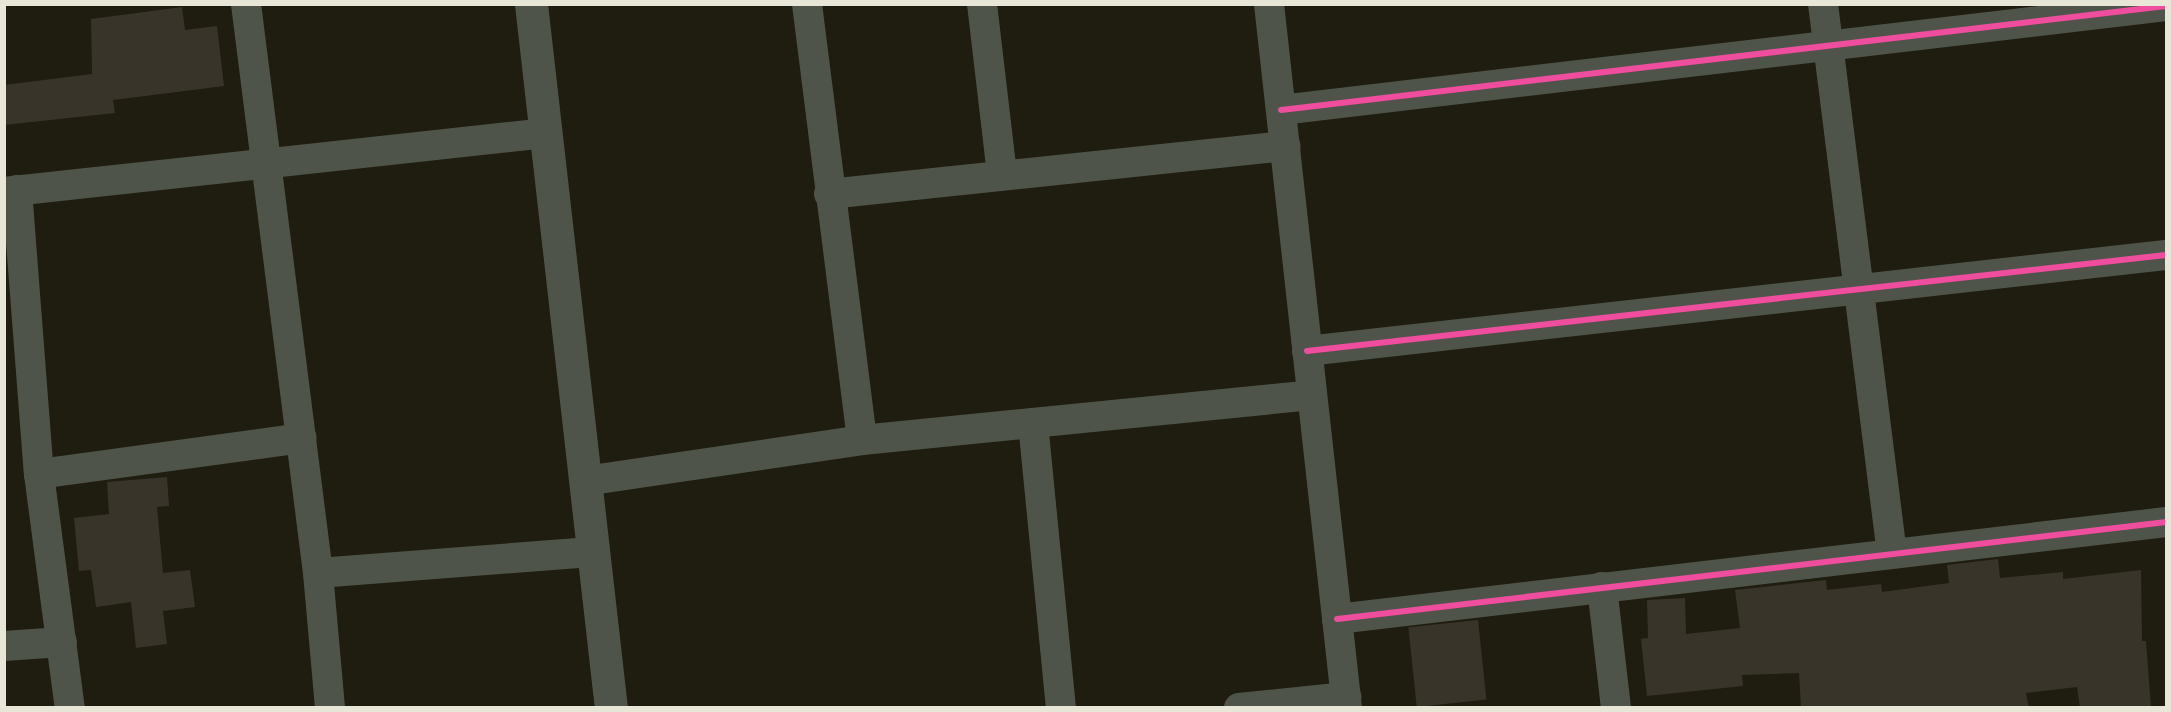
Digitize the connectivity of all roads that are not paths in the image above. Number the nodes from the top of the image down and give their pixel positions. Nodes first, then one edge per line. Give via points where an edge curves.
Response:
1 (246, 4) edge
2 (531, 4) edge
3 (807, 4) edge
4 (982, 4) edge
5 (1269, 4) edge
6 (1823, 4) edge
7 (2166, 6) edge
8 (1827, 49) junction
9 (1281, 110) junction
10 (546, 133) junction
11 (1285, 146) junction
12 (266, 165) junction
13 (1002, 173) junction
14 (11, 191) edge
15 (829, 194) junction
16 (2166, 255) edge
17 (1858, 290) junction
18 (1308, 351) junction
19 (1312, 395) junction
20 (1033, 423) junction
21 (302, 438) junction
22 (862, 440) junction
23 (39, 474) junction
24 (585, 481) junction
25 (2166, 522) edge
26 (594, 552) junction
27 (1892, 554) junction
28 (318, 573) junction
29 (1602, 587) junction
30 (1337, 619) junction
31 (62, 642) junction
32 (4, 646) edge
33 (1346, 702) edge
34 (70, 708) edge
35 (330, 708) edge
36 (611, 708) edge
37 (1061, 708) edge
38 (1239, 708) edge
39 (1616, 708) edge

1 - 12 street
2 - 10 street
3 - 15 street
4 - 13 street
5 - 9 street
6 - 8 street
7 - 8 street
8 - 9 street
8 - 17 street
9 - 11 street
10 - 12 street
10 - 24 street
11 - 13 street
11 - 18 street
12 - 14 street
12 - 21 street
13 - 15 street
14 - 23 street
15 - 22 street
16 - 17 street
17 - 18 street
17 - 27 street
18 - 19 street
19 - 20 street
19 - 30 street
20 - 22 street
20 - 37 street
21 - 23 street
21 - 28 street
22 - 24 street
23 - 31 street
24 - 26 street
25 - 27 street
26 - 28 street
26 - 36 street
27 - 29 street
28 - 35 street
29 - 30 street
29 - 39 street
30 - 33 street
31 - 32 street
31 - 34 street
33 - 38 street

